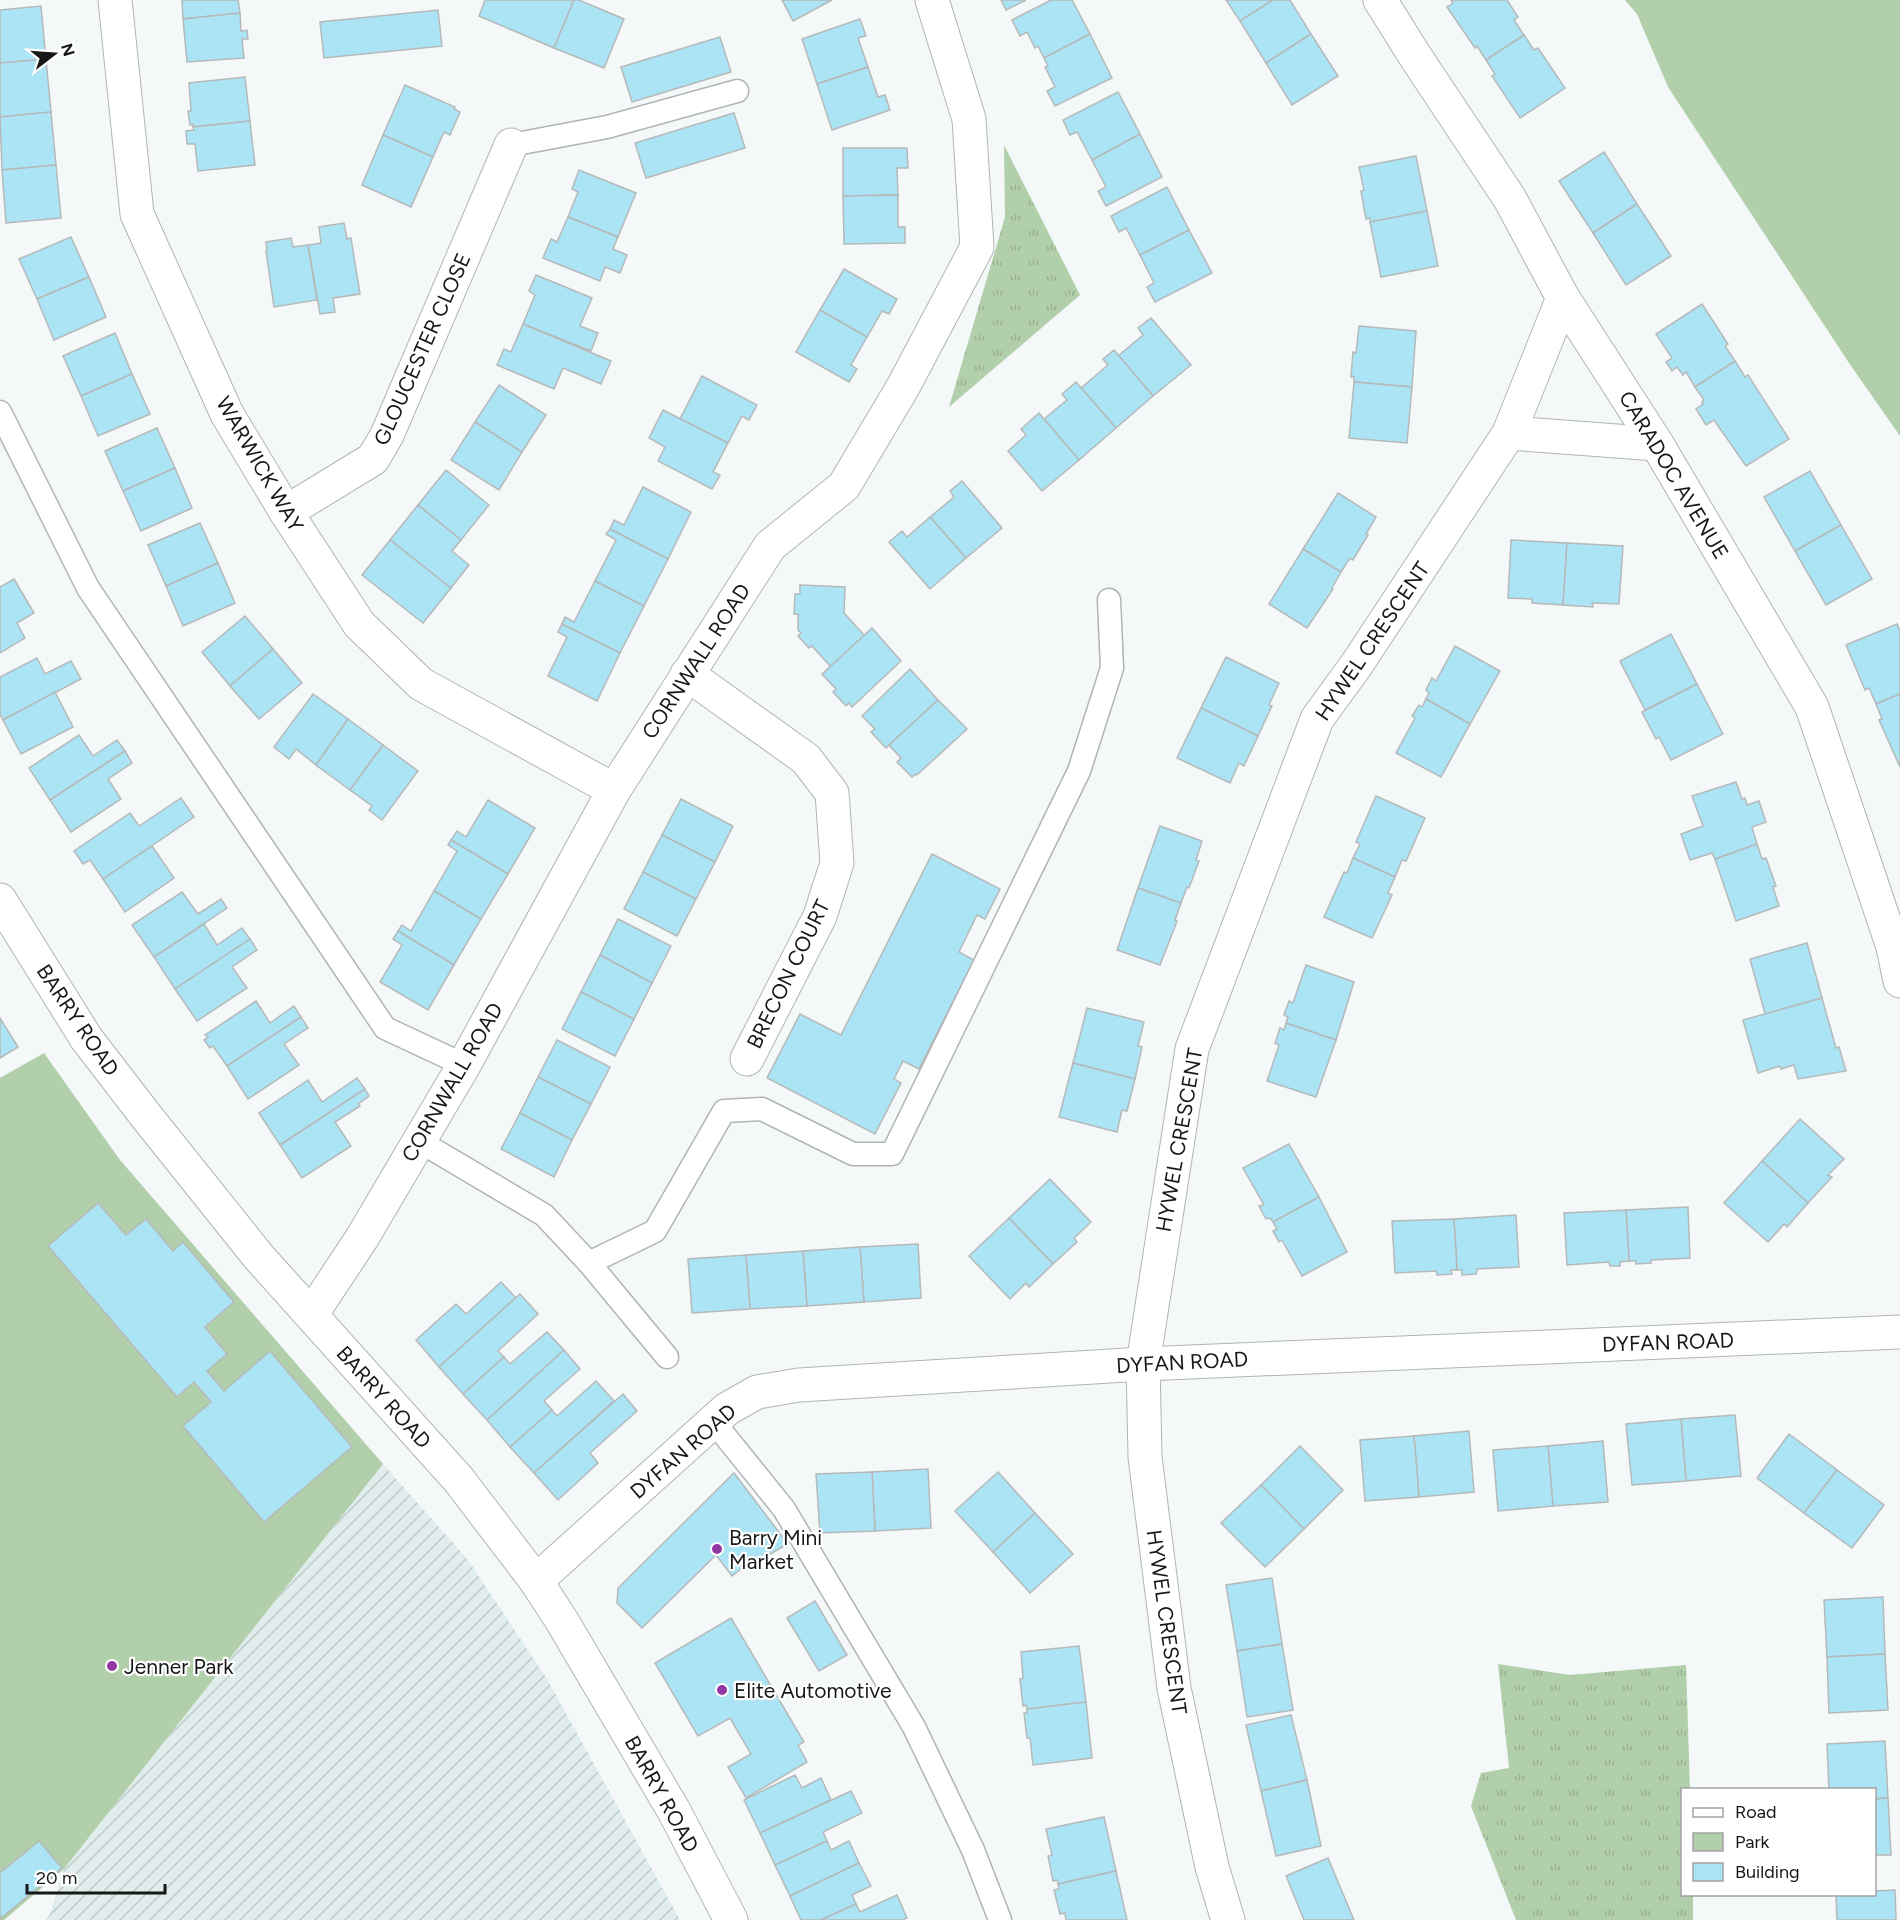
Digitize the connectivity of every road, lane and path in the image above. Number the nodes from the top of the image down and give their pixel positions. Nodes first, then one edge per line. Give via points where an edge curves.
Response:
1 (115, 0) edge
2 (932, 0) edge
3 (1380, 0) edge
4 (737, 91) dead end
5 (511, 145) joint
6 (1563, 298) junction
7 (0, 412) edge
8 (1509, 434) junction
9 (1657, 444) junction
10 (286, 512) junction
11 (1109, 600) dead end
12 (687, 674) junction
13 (614, 790) junction
14 (0, 900) edge
15 (1900, 981) edge
16 (747, 1059) dead end
17 (464, 1065) junction
18 (419, 1141) junction
19 (589, 1263) junction
20 (311, 1315) junction
21 (1900, 1332) edge
22 (668, 1357) dead end
23 (1143, 1364) junction
24 (713, 1421) junction
25 (536, 1581) junction
26 (731, 1920) edge
27 (1000, 1920) edge
28 (1228, 1920) edge

1 - 10 street, WARWICK WAY via 137,214 227,414
2 - 12 street, CORNWALL ROAD via 969,118 977,247 903,387 844,486 770,546
3 - 6 street, CARADOC AVENUE via 1510,199
4 - 5 lane via 608,127
5 - 10 street, GLOUCESTER CLOSE via 387,435 373,459
6 - 8 street, HYWEL CRESCENT
6 - 9 street, CARADOC AVENUE
7 - 17 lane via 88,588 385,1028
8 - 9 street
8 - 23 street, HYWEL CRESCENT via 1317,719 1192,1049
9 - 15 street, CARADOC AVENUE via 1812,707 1893,947
10 - 13 street, WARWICK WAY via 359,624 421,684
11 - 19 lane via 1112,668 1079,771 892,1154 853,1154 762,1109 724,1111 655,1230
12 - 13 street, CORNWALL ROAD
12 - 16 street, BRECON COURT via 806,759 832,793 837,863 820,916
13 - 17 street, CORNWALL ROAD
14 - 20 street, BARRY ROAD via 86,1038 258,1256
17 - 18 street, CORNWALL ROAD
18 - 19 lane via 544,1215
18 - 20 street, CORNWALL ROAD
19 - 22 lane
20 - 25 street, BARRY ROAD via 459,1480
21 - 23 street, DYFAN ROAD
23 - 24 street, DYFAN ROAD via 799,1385 757,1392
23 - 28 street, HYWEL CRESCENT via 1145,1457 1174,1688 1212,1867
24 - 25 street, DYFAN ROAD
24 - 27 lane via 784,1509 914,1727 973,1851
25 - 26 street, BARRY ROAD via 674,1811

